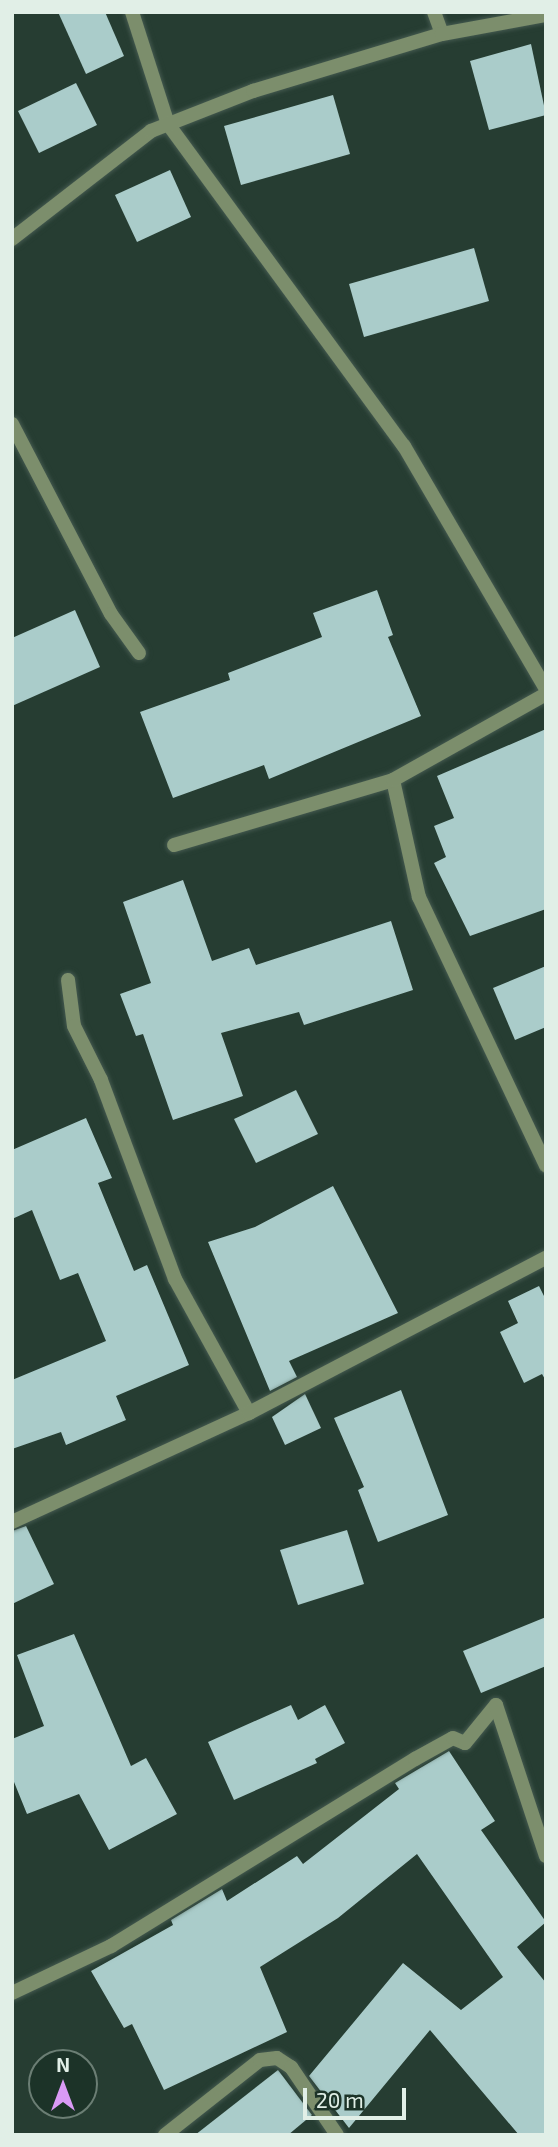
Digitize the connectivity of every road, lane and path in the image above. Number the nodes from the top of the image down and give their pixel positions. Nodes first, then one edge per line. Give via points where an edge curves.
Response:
1 (132, 12) edge
2 (434, 12) edge
3 (546, 15) edge
4 (442, 34) junction
5 (168, 124) junction
6 (12, 239) edge
7 (12, 424) edge
8 (139, 653) dead end
9 (546, 689) edge
10 (546, 694) edge
11 (393, 780) junction
12 (174, 845) dead end
13 (68, 980) dead end
14 (546, 1166) edge
15 (546, 1258) edge
16 (249, 1413) junction
17 (12, 1522) edge
18 (546, 1856) edge
19 (12, 1993) edge
20 (165, 2135) edge
21 (337, 2135) edge

1 - 5 street
2 - 4 street
3 - 4 street
4 - 5 street via 253,91
5 - 6 street via 151,131
5 - 9 street via 404,446
7 - 8 street via 77,553
10 - 11 street
11 - 12 street
11 - 14 street via 419,897
13 - 16 street via 74,1026 101,1080 175,1279
15 - 16 street
16 - 17 street
18 - 19 street via 496,1705 464,1742 453,1738 415,1759 111,1946
20 - 21 street via 260,2060 277,2058 291,2067

